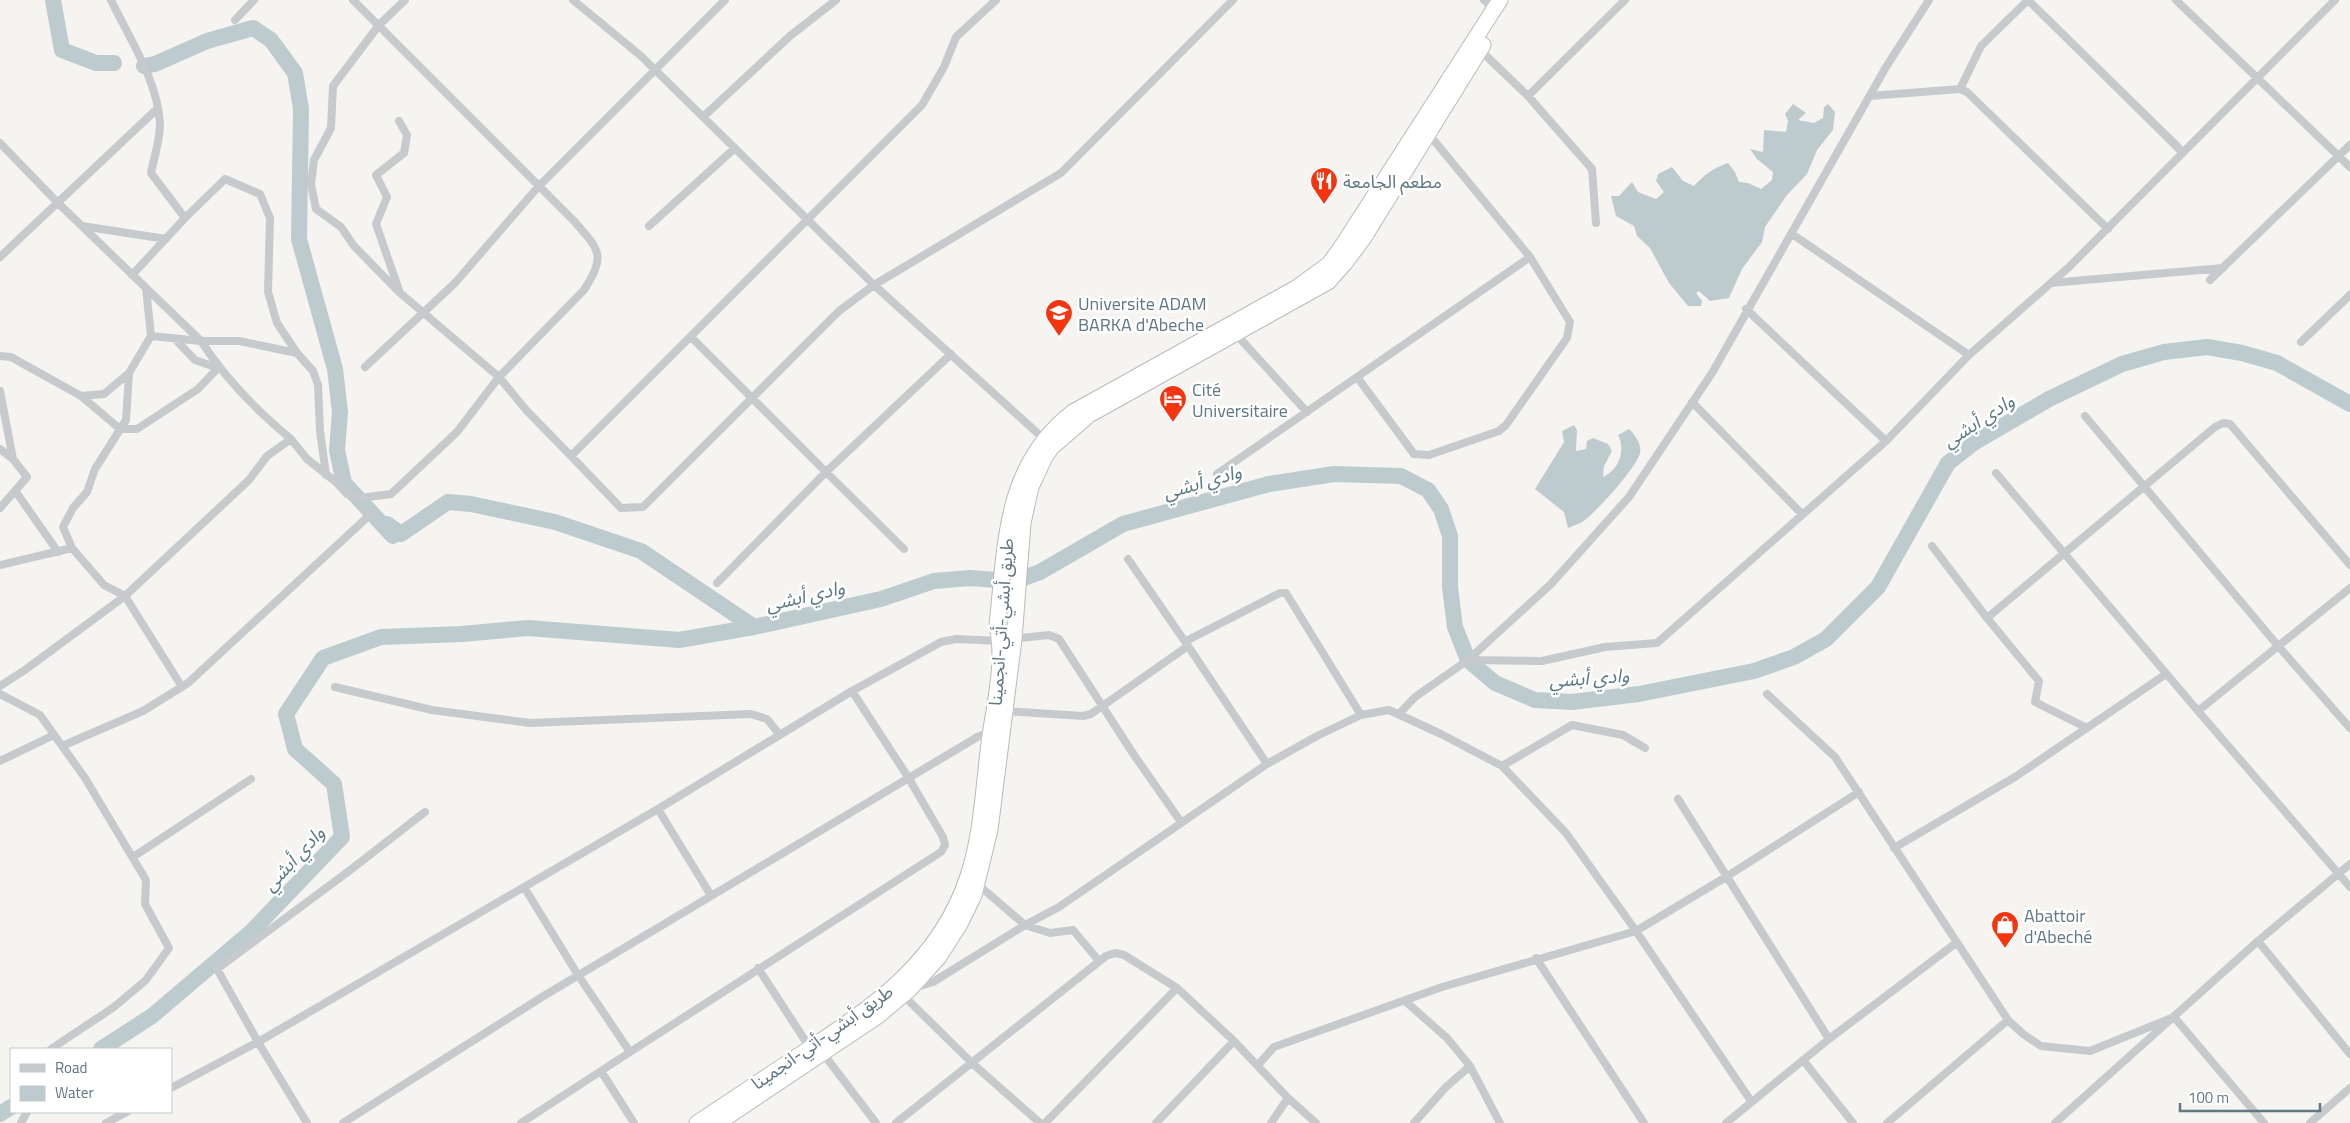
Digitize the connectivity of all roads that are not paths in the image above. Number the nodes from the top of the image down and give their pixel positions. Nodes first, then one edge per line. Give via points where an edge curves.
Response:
1 (111, 0) edge
2 (254, 0) edge
3 (353, 0) edge
4 (405, 0) edge
5 (573, 0) edge
6 (725, 0) edge
7 (836, 0) edge
8 (996, 0) edge
9 (1233, 0) edge
10 (1511, 0) edge
11 (1625, 0) edge
12 (1929, 0) edge
13 (2028, 0) edge
14 (2176, 0) edge
15 (2335, 0) edge
16 (1493, 3) edge
17 (235, 20) dead end
18 (379, 25) junction
19 (1480, 50) junction
20 (655, 70) junction
21 (2256, 79) junction
22 (1960, 89) junction
23 (1528, 96) junction
24 (1870, 96) junction
25 (158, 108) junction
26 (703, 117) junction
27 (399, 121) dead end
28 (1424, 130) junction
29 (0, 143) edge
30 (2350, 145) edge
31 (736, 148) junction
32 (2183, 153) junction
33 (2338, 157) junction
34 (2350, 167) edge
35 (538, 187) junction
36 (57, 202) junction
37 (186, 218) junction
38 (807, 220) junction
39 (1596, 223) dead end
40 (82, 226) junction
41 (649, 226) dead end
42 (2108, 229) junction
43 (1792, 234) junction
44 (166, 239) junction
45 (0, 257) edge
46 (1530, 257) junction
47 (2223, 268) junction
48 (132, 274) junction
49 (2210, 280) dead end
50 (2050, 283) junction
51 (874, 285) junction
52 (146, 288) junction
53 (399, 292) junction
54 (2350, 295) edge
55 (1746, 309) junction
56 (424, 312) junction
57 (1233, 330) junction
58 (151, 336) junction
59 (691, 337) junction
60 (175, 339) junction
61 (201, 342) junction
62 (2301, 342) dead end
63 (297, 353) junction
64 (950, 354) junction
65 (1969, 355) junction
66 (0, 356) edge
67 (365, 367) dead end
68 (218, 368) junction
69 (128, 372) junction
70 (498, 377) junction
71 (1357, 377) junction
72 (0, 391) edge
73 (81, 396) junction
74 (753, 398) junction
75 (1692, 402) junction
76 (1307, 412) junction
77 (2085, 416) dead end
78 (120, 429) junction
79 (292, 439) junction
80 (1044, 439) junction
81 (1886, 441) junction
82 (0, 449) edge
83 (571, 456) junction
84 (13, 459) junction
85 (826, 472) junction
86 (1996, 472) dead end
87 (1217, 474) dead end
88 (326, 475) junction
89 (2143, 486) junction
90 (16, 492) junction
91 (0, 508) edge
92 (374, 512) dead end
93 (1802, 514) junction
94 (1016, 522) junction
95 (1013, 541) junction
96 (1932, 546) dead end
97 (72, 548) junction
98 (904, 549) dead end
99 (58, 552) junction
100 (2064, 555) junction
101 (1128, 559) dead end
102 (0, 565) edge
103 (2350, 565) edge
104 (717, 583) dead end
105 (2350, 588) edge
106 (125, 596) junction
107 (1987, 618) junction
108 (1009, 636) junction
109 (1187, 644) junction
110 (2279, 647) junction
111 (1468, 660) junction
112 (2166, 674) junction
113 (0, 686) edge
114 (182, 687) junction
115 (335, 687) dead end
116 (852, 691) junction
117 (0, 694) edge
118 (1767, 694) dead end
119 (1102, 705) junction
120 (1000, 710) junction
121 (2198, 712) junction
122 (1399, 714) junction
123 (1362, 715) junction
124 (2087, 728) junction
125 (2350, 728) edge
126 (996, 732) junction
127 (779, 734) junction
128 (54, 735) junction
129 (62, 746) junction
130 (1645, 748) dead end
131 (0, 761) edge
132 (1268, 764) junction
133 (1502, 766) junction
134 (908, 777) junction
135 (251, 779) dead end
136 (1859, 792) junction
137 (1678, 799) dead end
138 (658, 809) junction
139 (425, 812) dead end
140 (1181, 822) junction
141 (1894, 848) junction
142 (133, 856) junction
143 (2350, 864) edge
144 (2338, 873) junction
145 (1726, 877) junction
146 (973, 881) junction
147 (524, 887) junction
148 (2350, 888) edge
149 (710, 894) junction
150 (1025, 925) junction
151 (1636, 931) junction
152 (2258, 941) junction
153 (1956, 943) junction
154 (1536, 958) junction
155 (1099, 961) junction
156 (758, 968) junction
157 (578, 975) junction
158 (1177, 988) junction
159 (906, 992) junction
160 (1405, 1001) junction
161 (2174, 1018) junction
162 (2008, 1020) junction
163 (1829, 1039) junction
164 (1234, 1041) junction
165 (258, 1042) junction
166 (52, 1048) edge
167 (816, 1050) junction
168 (630, 1052) junction
169 (2350, 1054) edge
170 (1803, 1060) junction
171 (974, 1064) junction
172 (1258, 1065) junction
173 (1470, 1066) junction
174 (601, 1071) junction
175 (172, 1087) edge
176 (2350, 1088) edge
177 (1288, 1098) junction
178 (1751, 1101) junction
179 (125, 1113) edge
180 (106, 1123) edge
181 (307, 1123) edge
182 (343, 1123) edge
183 (521, 1123) edge
184 (634, 1123) edge
185 (697, 1123) edge
186 (718, 1123) edge
187 (876, 1123) edge
188 (896, 1123) edge
189 (1040, 1123) edge
190 (1045, 1123) edge
191 (1156, 1123) edge
192 (1271, 1123) edge
193 (1316, 1123) edge
194 (1414, 1123) edge
195 (1500, 1123) edge
196 (1644, 1123) edge
197 (1726, 1123) edge
198 (1853, 1123) edge
199 (1887, 1123) edge
200 (2055, 1123) edge
201 (2264, 1123) edge
202 (2310, 1123) edge

1 - 25 street via 152,87
2 - 17 street
3 - 18 street
4 - 18 street
5 - 20 street
6 - 20 street
7 - 26 street via 790,36
8 - 38 street via 956,37 944,68 922,106
9 - 51 street via 1061,173
10 - 19 highway
11 - 23 street
12 - 24 street
13 - 22 street via 1981,46
13 - 32 street
14 - 21 street
15 - 21 street
16 - 28 highway
18 - 35 street
18 - 53 street via 333,86 330,128 314,160 311,184 316,209 340,226 354,246
19 - 23 street
19 - 28 highway
20 - 26 street
20 - 35 street
21 - 32 street
21 - 33 street
22 - 24 street
22 - 42 street via 1967,92
23 - 39 street via 1592,169
24 - 43 street
25 - 36 street
25 - 37 street via 160,126 151,173
26 - 31 street
27 - 53 street via 407,135 404,153 376,175 387,197 376,224
28 - 46 street
28 - 57 highway via 1363,238 1338,272 1311,293
29 - 36 street
30 - 33 street
31 - 38 street
31 - 41 street
32 - 42 street
33 - 34 street
33 - 47 street
35 - 56 street via 454,283
35 - 70 street via 586,235 597,249 598,260 584,290
36 - 40 street
36 - 45 street
37 - 44 street
37 - 63 street via 224,179 260,194 270,218 268,292 277,323
38 - 51 street
38 - 59 street
40 - 44 street
40 - 48 street
42 - 50 street
43 - 55 street
43 - 65 street
44 - 48 street
46 - 71 street
46 - 71 street via 1570,322 1570,330 1500,431 1430,455 1414,454
47 - 49 street
47 - 50 street
48 - 52 street
50 - 65 street
51 - 64 street
51 - 74 street via 838,311
52 - 58 street
52 - 61 street
53 - 56 street
54 - 62 street
55 - 75 street via 1712,373
55 - 81 street
56 - 67 street
56 - 70 street
57 - 76 street
57 - 80 highway, طريق أبشي-أتي-انجمينا via 1073,412
57 - 94 highway via 1072,428 1045,458
58 - 60 street
58 - 69 street
59 - 74 street
59 - 83 street
60 - 61 street
60 - 68 street via 195,360
61 - 63 street via 239,342
61 - 68 street
63 - 88 street via 313,371 318,385
64 - 80 street
64 - 85 street
65 - 81 street
66 - 73 street via 11,357
68 - 78 street via 198,389 137,429
68 - 79 street via 254,408
69 - 73 street via 104,394
69 - 78 street via 126,420
70 - 83 street
70 - 88 street via 457,432 391,494 360,498 347,494
71 - 76 street
72 - 84 street
73 - 78 street
74 - 83 street via 644,507 621,508
74 - 85 street
75 - 93 street
75 - 111 street via 1629,497 1551,584
76 - 87 street
77 - 89 street
78 - 97 street via 95,469 87,492 63,527
79 - 88 street via 307,459
79 - 106 street via 267,456 249,480
80 - 94 highway, طريق أبشي-أتي-انجمينا via 1020,479
81 - 93 street
82 - 84 street
84 - 90 street via 28,477
85 - 98 street
85 - 104 street
86 - 100 street
89 - 100 street
89 - 103 street via 2215,427 2230,424
89 - 110 street
90 - 91 street
90 - 99 street
92 - 114 street
93 - 111 street via 1658,642 1605,647 1542,661
94 - 95 highway
95 - 108 highway
95 - 108 highway, طريق أبشي-أتي-انجمينا via 998,625
96 - 107 street
97 - 99 street
97 - 106 street via 104,585
99 - 102 street
100 - 107 street
100 - 112 street
101 - 109 street
105 - 110 street
106 - 113 street
106 - 114 street
107 - 124 street via 2039,681 2035,702
108 - 116 street via 941,642
108 - 119 street via 1050,635 1059,639
108 - 120 highway
109 - 119 street
109 - 123 street via 1280,593 1286,593
109 - 132 street
110 - 121 street
110 - 125 street
111 - 122 street via 1415,697
112 - 121 street
112 - 124 street
114 - 129 street via 143,711
115 - 127 street via 432,710 530,723 751,714 767,719
116 - 127 street
116 - 134 street
117 - 128 street via 40,715
118 - 136 street via 1835,757
119 - 120 street via 1083,716
119 - 140 street
120 - 126 highway
121 - 144 street
122 - 123 street via 1388,710
122 - 133 street
123 - 132 street
124 - 141 street via 2015,776
126 - 134 street via 979,736
126 - 146 highway via 990,830
127 - 138 street
128 - 129 street
128 - 131 street
129 - 142 street via 86,778
130 - 133 street via 1623,735 1572,725
132 - 140 street
133 - 151 street via 1566,833
134 - 149 street via 880,797
134 - 156 street via 943,837 946,845 942,852
135 - 142 street
136 - 141 street
136 - 145 street
137 - 145 street
138 - 147 street
138 - 149 street
139 - 165 street via 217,969
140 - 150 street via 1059,907
141 - 153 street
142 - 166 street via 146,880 145,904 169,948 139,986 114,1007
143 - 144 street
144 - 148 street
144 - 152 street
145 - 151 street
145 - 163 street
146 - 150 street
146 - 159 highway via 960,924
146 - 167 highway, طريق أبشي-أتي-انجمينا via 930,948 906,977
147 - 157 street
147 - 165 street
149 - 157 street
150 - 155 street via 1050,933 1073,930
150 - 159 street via 933,982
151 - 154 street
151 - 178 street
152 - 161 street
152 - 169 street
153 - 162 street
153 - 163 street
154 - 160 street
154 - 196 street
155 - 158 street via 1115,953 1124,955
155 - 171 street
156 - 167 street
156 - 168 street
157 - 168 street
157 - 182 street
158 - 164 street
158 - 190 street
159 - 167 highway via 878,1016
159 - 171 street
160 - 172 street via 1274,1047
160 - 173 street via 1447,1038
161 - 162 street via 2090,1051 2041,1046
161 - 200 street
161 - 201 street
162 - 199 street
163 - 170 street
164 - 172 street
164 - 191 street
165 - 175 street
165 - 181 street
167 - 185 highway, طريق أبشي-أتي-انجمينا
167 - 186 highway
167 - 187 street
168 - 174 street
170 - 178 street
170 - 198 street
171 - 188 street
171 - 189 street
172 - 177 street
173 - 194 street
173 - 195 street
174 - 183 street
174 - 184 street
176 - 202 street
177 - 192 street
177 - 193 street
178 - 197 street
179 - 180 street

